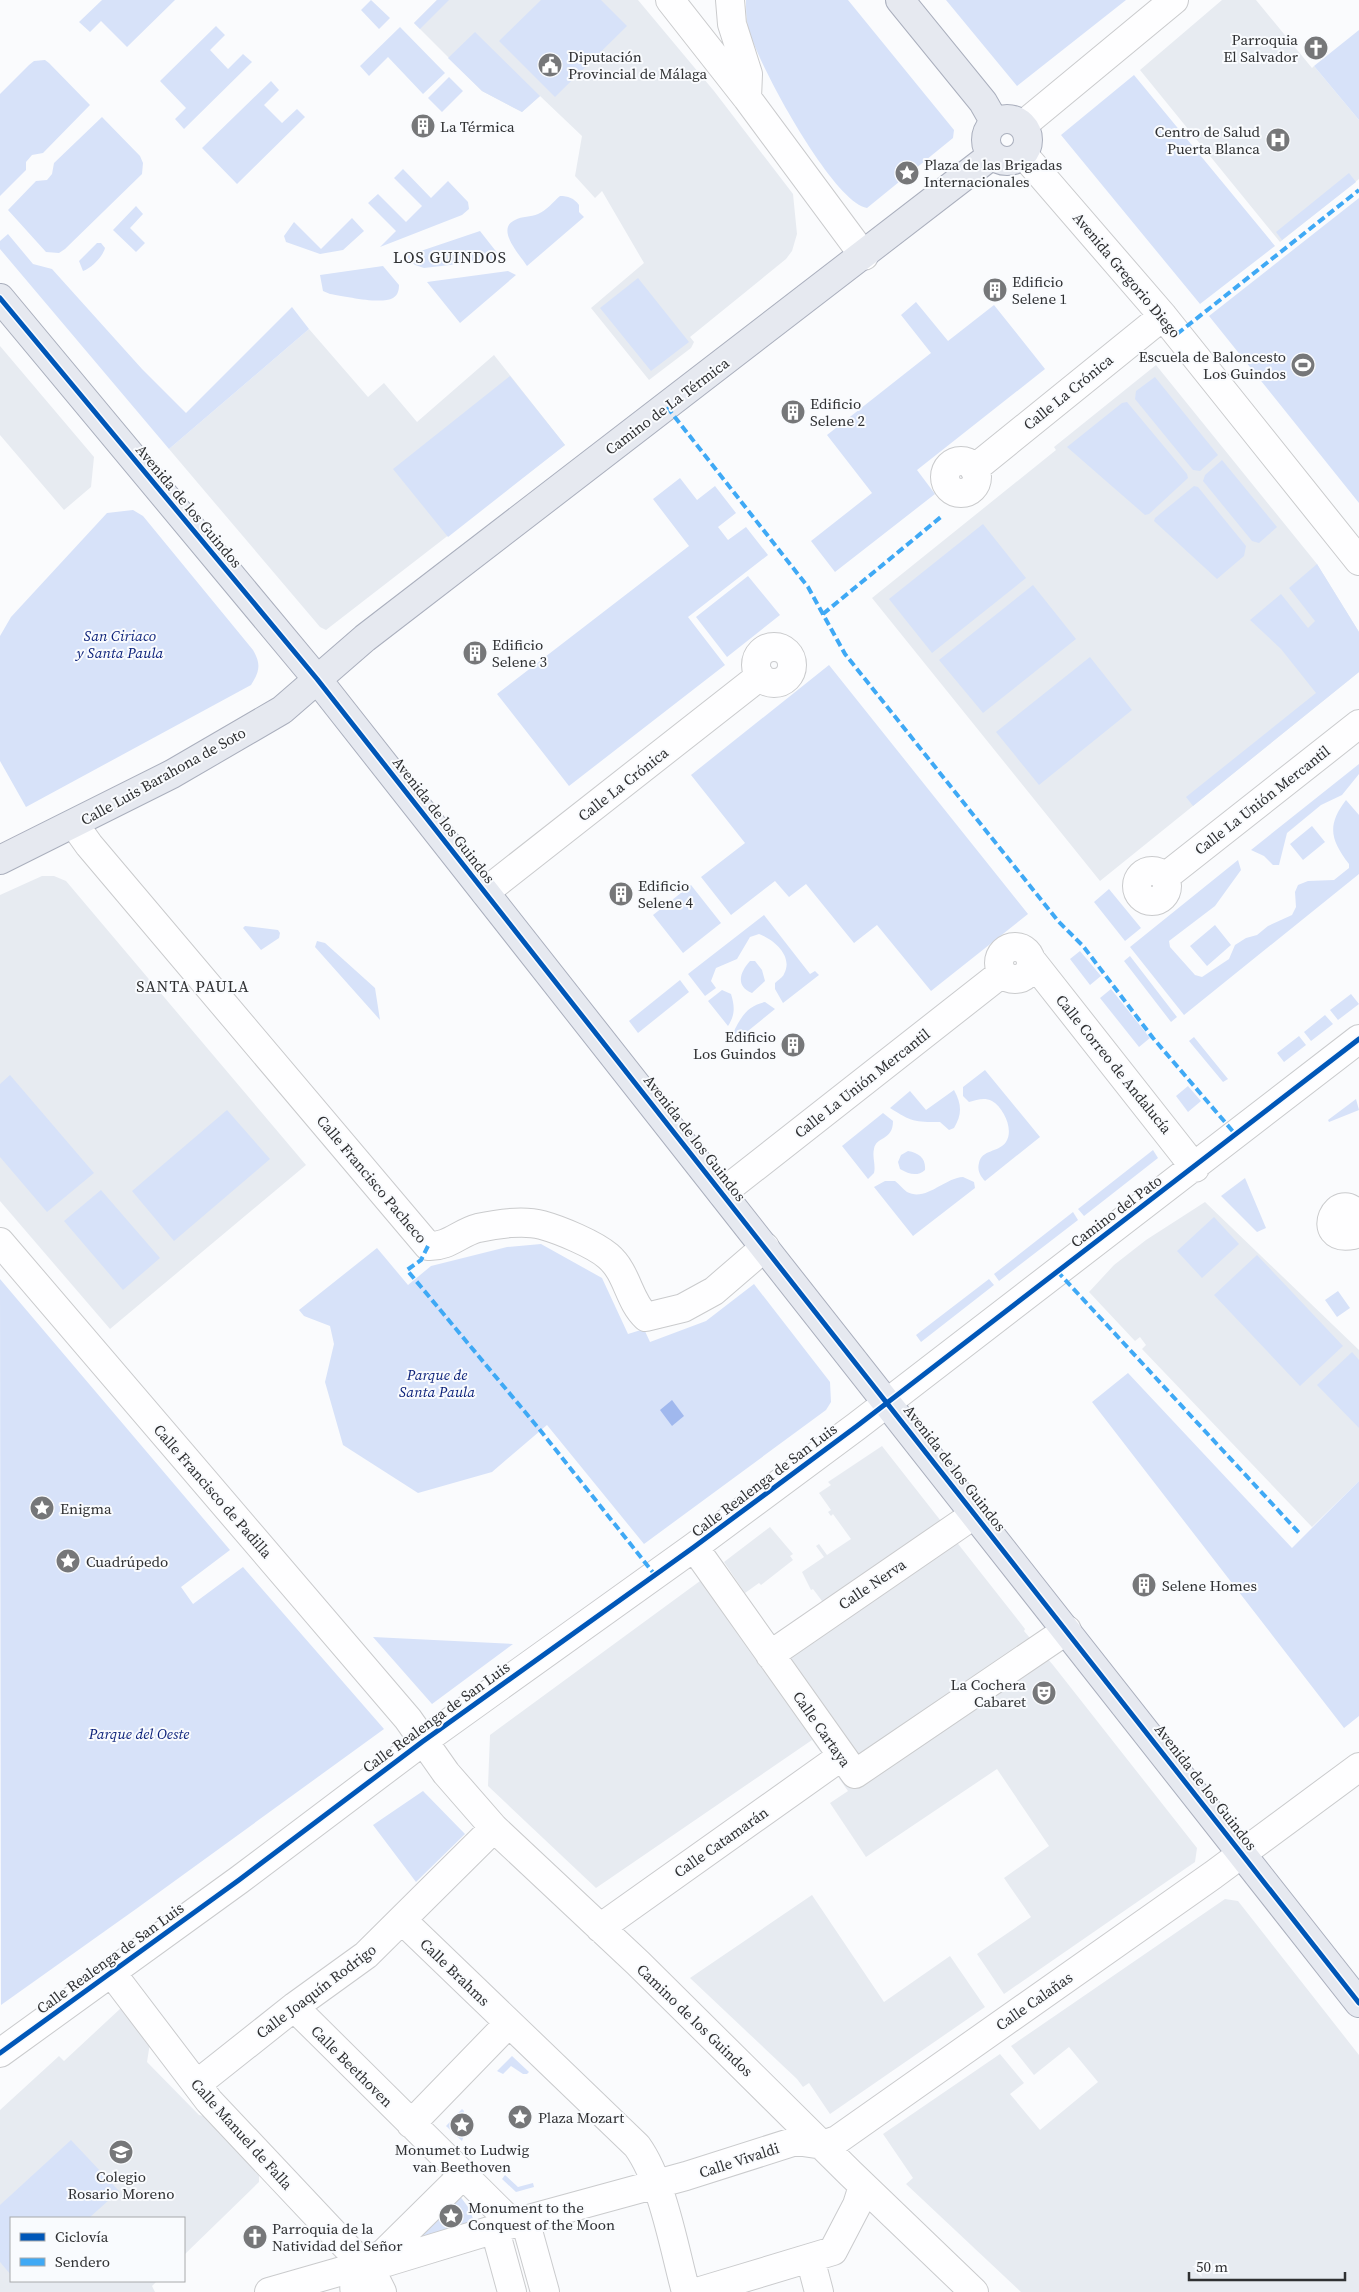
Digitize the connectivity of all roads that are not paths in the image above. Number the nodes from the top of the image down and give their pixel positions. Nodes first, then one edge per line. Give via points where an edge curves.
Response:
1 (670, 0) edge
2 (730, 0) edge
3 (900, 0) edge
4 (1174, 0) edge
5 (747, 98) junction
6 (994, 122) junction
7 (1023, 125) junction
8 (1023, 154) junction
9 (992, 155) junction
10 (864, 256) junction
11 (0, 298) edge
12 (1163, 316) junction
13 (974, 468) dead end
14 (1359, 561) edge
15 (760, 676) dead end
16 (317, 679) junction
17 (1359, 724) edge
18 (74, 824) junction
19 (0, 860) edge
20 (1165, 877) dead end
21 (485, 892) junction
22 (1002, 973) joint
23 (1359, 1039) edge
24 (1195, 1168) junction
25 (722, 1193) junction
26 (0, 1242) edge
27 (765, 1247) junction
28 (888, 1403) junction
29 (975, 1514) junction
30 (694, 1547) junction
31 (1067, 1630) junction
32 (770, 1655) junction
33 (422, 1742) junction
34 (842, 1756) junction
35 (1359, 1767) edge
36 (494, 1828) junction
37 (1242, 1854) junction
38 (402, 1920) junction
39 (600, 1928) junction
40 (111, 1972) junction
41 (1359, 2003) edge
42 (294, 2007) junction
43 (508, 2024) junction
44 (0, 2053) edge
45 (196, 2084) junction
46 (411, 2124) junction
47 (823, 2145) junction
48 (464, 2174) junction
49 (655, 2184) junction
50 (863, 2186) junction
51 (511, 2225) junction
52 (822, 2254) junction
53 (363, 2265) junction
54 (269, 2292) edge
55 (355, 2292) edge
56 (382, 2292) edge
57 (512, 2292) edge
58 (545, 2292) edge
59 (686, 2292) edge
60 (697, 2292) edge
61 (819, 2292) edge
62 (974, 2292) edge

1 - 5 street
2 - 5 street via 732,24 748,74
3 - 6 main road via 983,102
4 - 7 street
5 - 10 street
6 - 7 main road via 1007,118
6 - 9 main road via 986,139
7 - 8 main road via 1028,138
8 - 9 main road via 1011,161
8 - 12 street, Avenida Gregorio Diego
9 - 10 main road
10 - 16 main road, Camino de La Térmica via 365,638
11 - 16 main road, Avenida de los Guindos
12 - 13 street, Calle La Crónica
12 - 14 street, Avenida Gregorio Diego
15 - 21 street, Calle La Crónica
16 - 18 main road, Calle Luis Barahona de Soto via 282,710 172,774
16 - 21 main road, Avenida de los Guindos
17 - 20 street, Calle La Unión Mercantil
18 - 19 main road, Calle Luis Barahona de Soto
18 - 27 street, Calle Francisco Pacheco via 428,1246 440,1246 476,1228 541,1224 608,1256 625,1276 638,1309 646,1317 683,1308 714,1291
21 - 25 main road, Avenida de los Guindos
22 - 24 street, Calle Correo de Andalucía via 999,959 1008,948 1026,951
22 - 25 street, Calle La Unión Mercantil
23 - 24 street, Camino del Pato
24 - 28 street, Camino del Pato
25 - 27 main road, Avenida de los Guindos
26 - 33 street, Calle Francisco de Padilla via 408,1719
27 - 28 main road, Avenida de los Guindos
28 - 29 main road, Avenida de los Guindos
28 - 30 street, Calle Realenga de San Luis
29 - 31 main road, Avenida de los Guindos
29 - 32 street, Calle Nerva
30 - 32 street, Calle Cartaya
30 - 33 street, Calle Realenga de San Luis
31 - 34 street, Calle Cartaya via 854,1774
31 - 37 main road, Avenida de los Guindos
32 - 34 street, Calle Cartaya
33 - 36 street, Camino de los Guindos
33 - 40 street, Calle Realenga de San Luis
34 - 39 street, Calle Catamarán
35 - 37 street, Calle Calañas
36 - 38 street, Calle Joaquín Rodrigo
36 - 39 street, Camino de los Guindos
37 - 41 main road, Avenida de los Guindos
37 - 47 street, Calle Calañas via 837,2140
38 - 42 street, Calle Joaquín Rodrigo via 366,1955
38 - 43 street, Calle Brahms
39 - 47 street, Camino de los Guindos
40 - 44 street, Calle Realenga de San Luis
40 - 45 street, Calle Manuel de Falla
42 - 45 street, Calle Joaquín Rodrigo
42 - 46 street, Calle Beethoven
43 - 46 street
43 - 49 street via 637,2146 647,2160
45 - 53 street, Calle Manuel de Falla
46 - 48 street
47 - 49 street, Calle Vivaldi via 796,2141
47 - 50 street, Camino de los Guindos
48 - 51 street
48 - 53 street via 385,2252
49 - 51 street
49 - 59 street
50 - 52 street via 853,2212
50 - 62 street, Camino de los Guindos
51 - 53 street via 388,2262
51 - 57 street
51 - 58 street
52 - 60 street
52 - 61 street
53 - 54 street
53 - 55 street via 356,2279
53 - 56 street, Calle Manuel de Falla via 376,2279

